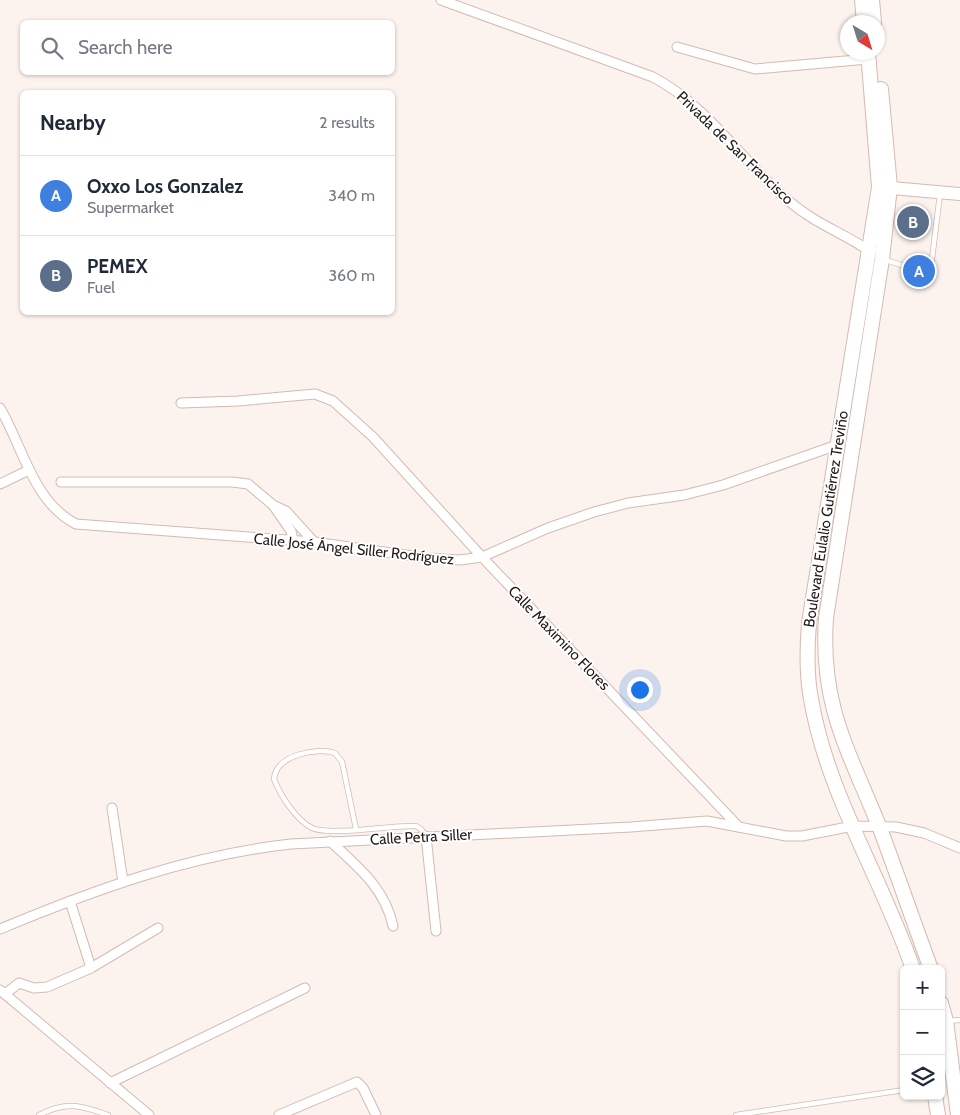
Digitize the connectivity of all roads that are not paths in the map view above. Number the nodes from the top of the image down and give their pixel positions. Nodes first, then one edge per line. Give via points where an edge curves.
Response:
1 (441, 0) edge
2 (862, 0) edge
3 (872, 0) edge
4 (863, 15) edge
5 (873, 15) edge
6 (676, 47) dead end
7 (840, 59) edge
8 (872, 60) edge
9 (885, 187) junction
10 (940, 192) junction
11 (960, 194) edge
12 (869, 250) junction
13 (882, 259) junction
14 (180, 403) dead end
15 (0, 408) edge
16 (843, 409) junction
17 (857, 410) junction
18 (836, 445) junction
19 (29, 470) junction
20 (61, 482) dead end
21 (0, 484) edge
22 (273, 506) junction
23 (293, 541) junction
24 (314, 542) junction
25 (482, 557) junction
26 (819, 557) junction
27 (835, 558) junction
28 (112, 808) dead end
29 (853, 826) junction
30 (879, 826) junction
31 (739, 827) junction
32 (356, 829) junction
33 (426, 836) junction
34 (330, 841) junction
35 (960, 848) edge
36 (123, 882) junction
37 (70, 901) junction
38 (393, 926) dead end
39 (158, 928) dead end
40 (0, 929) edge
41 (436, 931) dead end
42 (912, 965) edge
43 (930, 965) edge
44 (91, 968) junction
45 (305, 988) dead end
46 (2, 992) edge
47 (945, 1009) edge
48 (953, 1021) edge
49 (110, 1083) junction
50 (900, 1091) edge
51 (936, 1100) edge
52 (787, 1109) junction
53 (39, 1115) edge
54 (108, 1115) edge
55 (149, 1115) edge
56 (279, 1115) edge
57 (376, 1115) edge
58 (736, 1115) edge
59 (788, 1115) edge
60 (938, 1115) edge
61 (958, 1115) edge

1 - 12 street, Privada de San Francisco via 653,77 672,87 791,203 822,226
2 - 4 main road
3 - 5 main road
6 - 7 street via 755,70
8 - 9 main road, Boulevard Eulalio Gutiérrez Treviño
9 - 10 street
9 - 12 main road, Boulevard Eulalio Gutiérrez Treviño
9 - 13 main road, Boulevard Eulalio Gutiérrez Treviño
10 - 11 street
10 - 13 lane via 931,267 922,272
12 - 13 street, Privada de San Francisco
12 - 16 main road, Boulevard Eulalio Gutiérrez Treviño
13 - 17 main road, Boulevard Eulalio Gutiérrez Treviño
14 - 25 street, Calle Maximino Flores via 306,394 323,396 373,437
15 - 19 street, Calle José Ángel Siller Rodríguez
16 - 17 main road
16 - 18 main road, Boulevard Eulalio Gutiérrez Treviño
17 - 27 main road, Boulevard Eulalio Gutiérrez Treviño
18 - 25 street, Calle José Ángel Siller Rodríguez via 704,491 594,512
18 - 26 main road, Boulevard Eulalio Gutiérrez Treviño
19 - 21 street
19 - 23 street, Calle José Ángel Siller Rodríguez via 61,514 76,524
20 - 22 street via 232,482 248,484
22 - 23 street via 291,531
22 - 24 street via 292,516
23 - 24 street, Calle José Ángel Siller Rodríguez
24 - 25 street, Calle José Ángel Siller Rodríguez via 443,560
25 - 31 street, Calle Maximino Flores
26 - 27 main road
26 - 29 main road, Boulevard Eulalio Gutiérrez Treviño via 809,623 809,683 823,746
27 - 30 main road, Boulevard Eulalio Gutiérrez Treviño via 825,642 828,688 846,749
28 - 36 street
29 - 30 street, Calle Petra Siller
29 - 31 street, Calle Petra Siller via 786,836
29 - 42 main road, Boulevard Eulalio Gutiérrez Treviño
30 - 35 street, Calle Petra Siller via 924,833
30 - 43 main road, Boulevard Eulalio Gutiérrez Treviño
31 - 33 street, Calle Petra Siller via 687,821 632,827
32 - 32 lane via 316,829 306,824 294,812 274,780 278,768 288,759 304,753 335,753 342,762
32 - 33 lane via 416,826
33 - 34 street, Calle Petra Siller
33 - 41 street
34 - 36 street, Calle Petra Siller via 254,848 211,856
34 - 38 street via 375,884 389,908
36 - 37 street, Calle Petra Siller
37 - 40 street, Calle Petra Siller
37 - 44 street
39 - 44 street
44 - 46 street via 43,988 19,983
45 - 49 street
46 - 49 street
47 - 48 main road
48 - 61 main road
49 - 55 street
50 - 52 lane
51 - 60 main road
52 - 58 lane
52 - 59 lane
53 - 54 lane via 55,1107 73,1104
56 - 57 street via 356,1082

